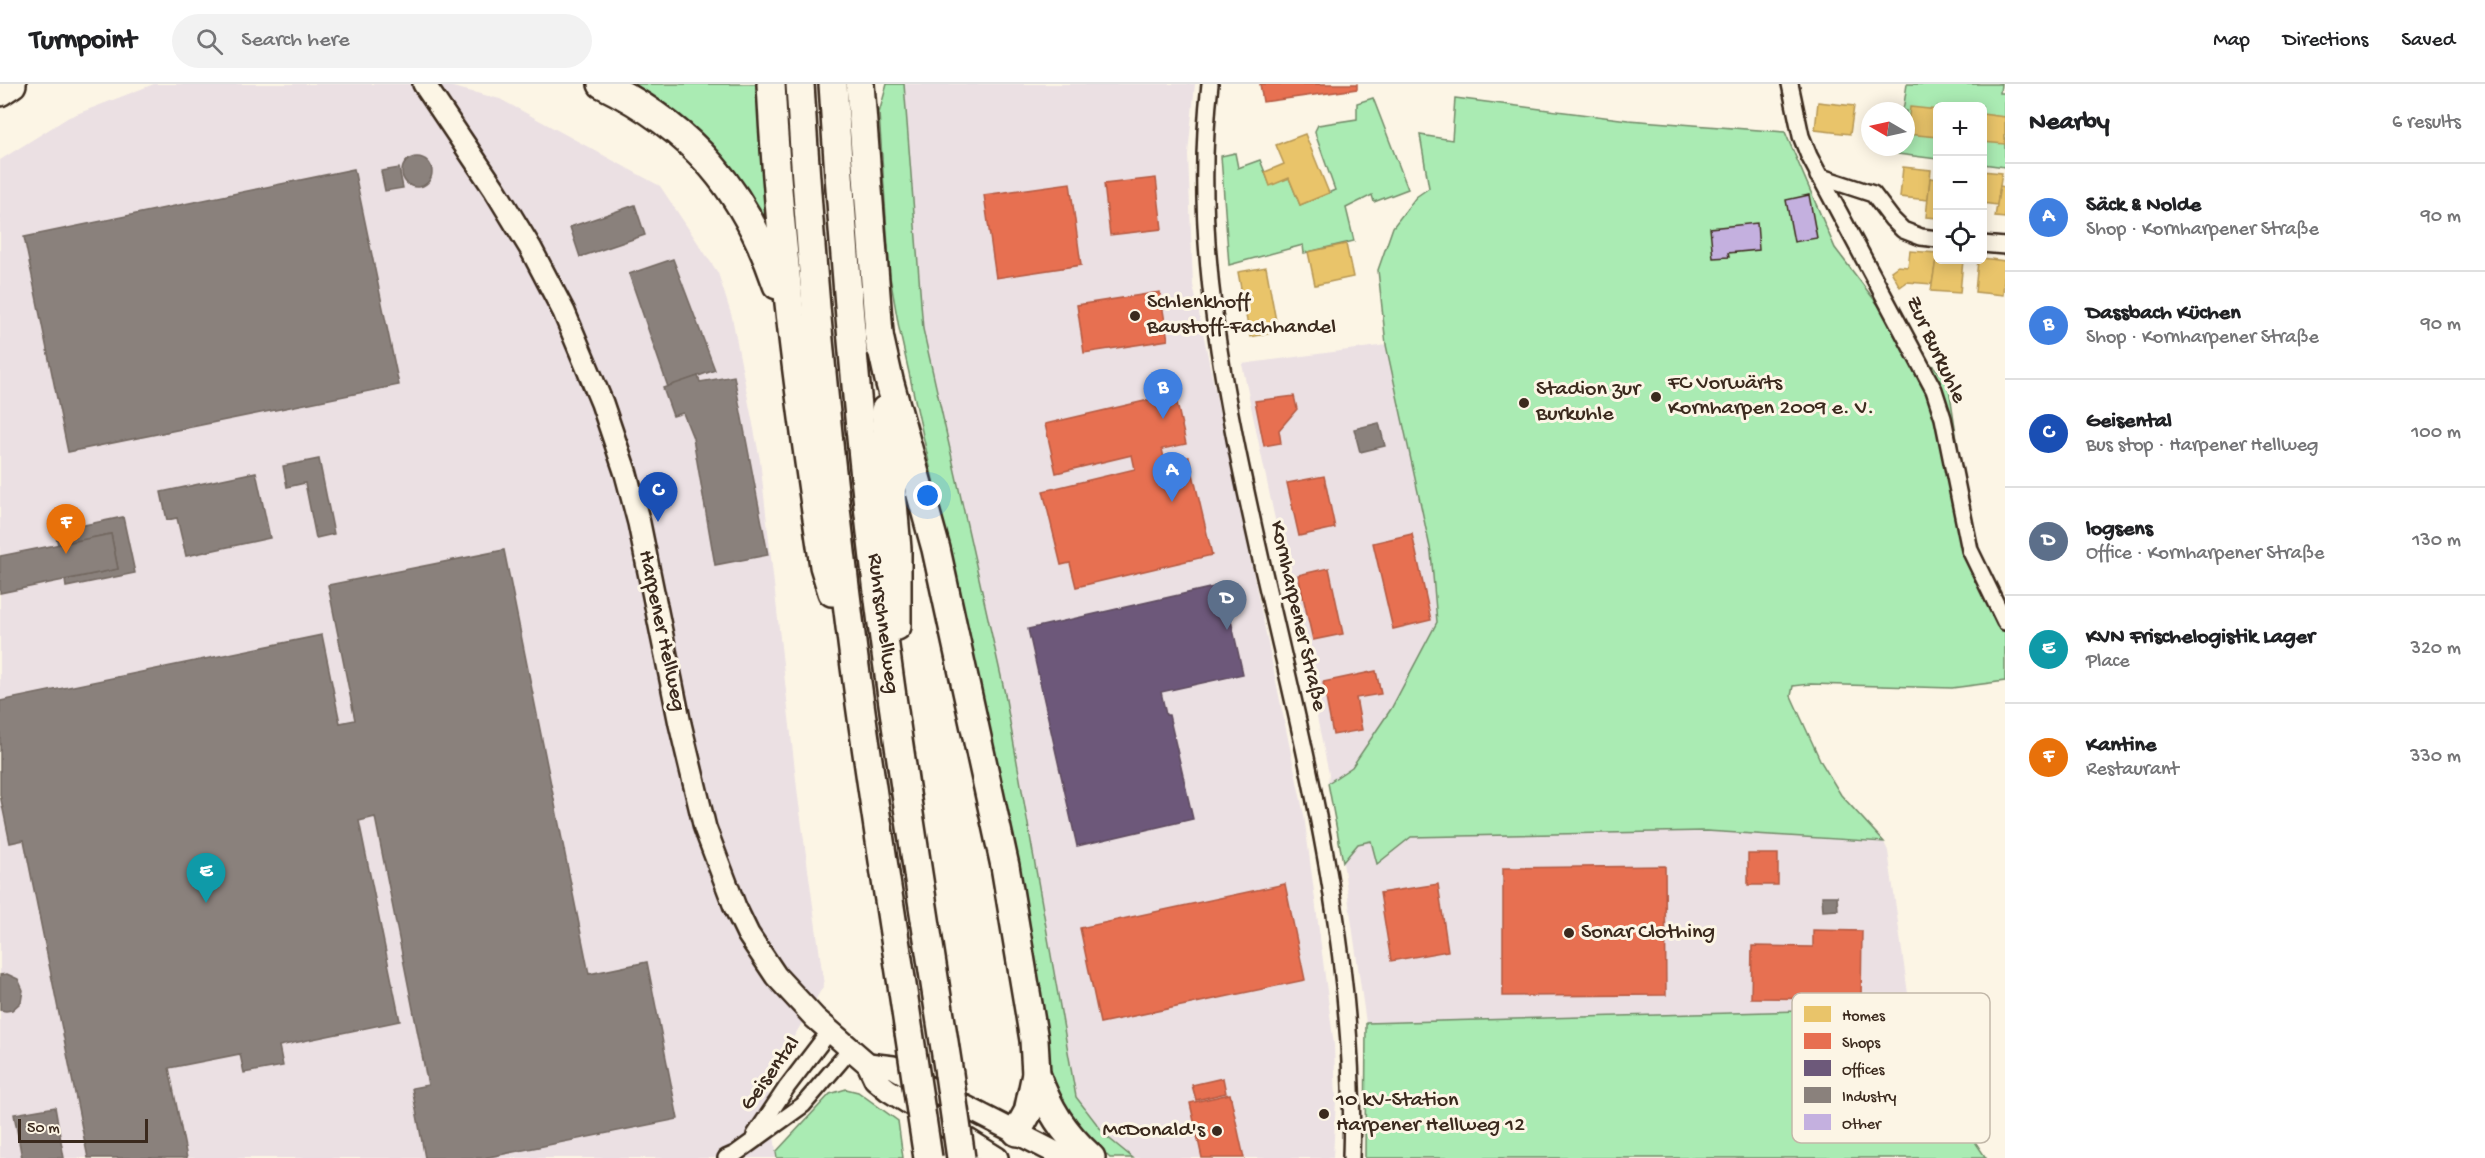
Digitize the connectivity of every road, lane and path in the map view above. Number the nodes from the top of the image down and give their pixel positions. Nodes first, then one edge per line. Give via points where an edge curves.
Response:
1 (12, 84) edge
2 (424, 84) edge
3 (602, 84) edge
4 (771, 84) edge
5 (800, 84) edge
6 (833, 84) edge
7 (860, 84) edge
8 (1210, 84) edge
9 (1790, 84) edge
10 (0, 92) edge
11 (1818, 176) junction
12 (1933, 238) edge
13 (1987, 244) edge
14 (2005, 246) edge
15 (878, 332) junction
16 (794, 352) junction
17 (2005, 622) edge
18 (855, 668) junction
19 (900, 756) junction
20 (829, 1032) junction
21 (850, 1050) junction
22 (868, 1064) junction
23 (1036, 1074) junction
24 (1017, 1132) junction
25 (750, 1143) junction
26 (968, 1151) edge
27 (726, 1158) edge
28 (928, 1158) edge
29 (997, 1158) edge
30 (1066, 1158) edge
31 (1091, 1158) edge
32 (1351, 1158) edge

1 - 10 highway
2 - 20 main road, Harpener Hellweg via 531,249 590,371 612,429 639,523 708,839 735,907 762,957
3 - 16 highway via 676,129 730,188 768,259
4 - 16 highway via 783,260
5 - 18 highway, Ruhrschnellweg via 821,359
6 - 19 highway, Ruhrschnellweg via 855,385
7 - 15 highway
8 - 32 street, Kornharpener Straße via 1205,246 1212,311 1241,472 1332,890 1349,1034
9 - 11 street, Zur Burkuhle via 1801,136
11 - 12 street via 1873,194 1903,230
11 - 17 street, Zur Burkuhle via 1934,390 1970,550
13 - 14 street
15 - 19 highway via 897,549 896,694
15 - 23 highway via 936,549 968,690 1005,866 1034,1040
16 - 18 highway via 824,566
18 - 28 highway, Ruhrschnellweg, bridge
19 - 26 highway, Ruhrschnellweg, bridge via 945,1050
20 - 21 main road, Harpener Hellweg
20 - 25 street, Geisental
21 - 22 main road, Harpener Hellweg
21 - 25 street, Geisental via 803,1105
22 - 24 main road, Harpener Hellweg via 893,1067
22 - 26 main road, Harpener Hellweg via 875,1079
23 - 24 highway via 1028,1112
23 - 31 highway via 1053,1114
24 - 26 main road
24 - 30 main road, Harpener Hellweg
25 - 27 street, Geisental
26 - 29 main road, Harpener Hellweg

